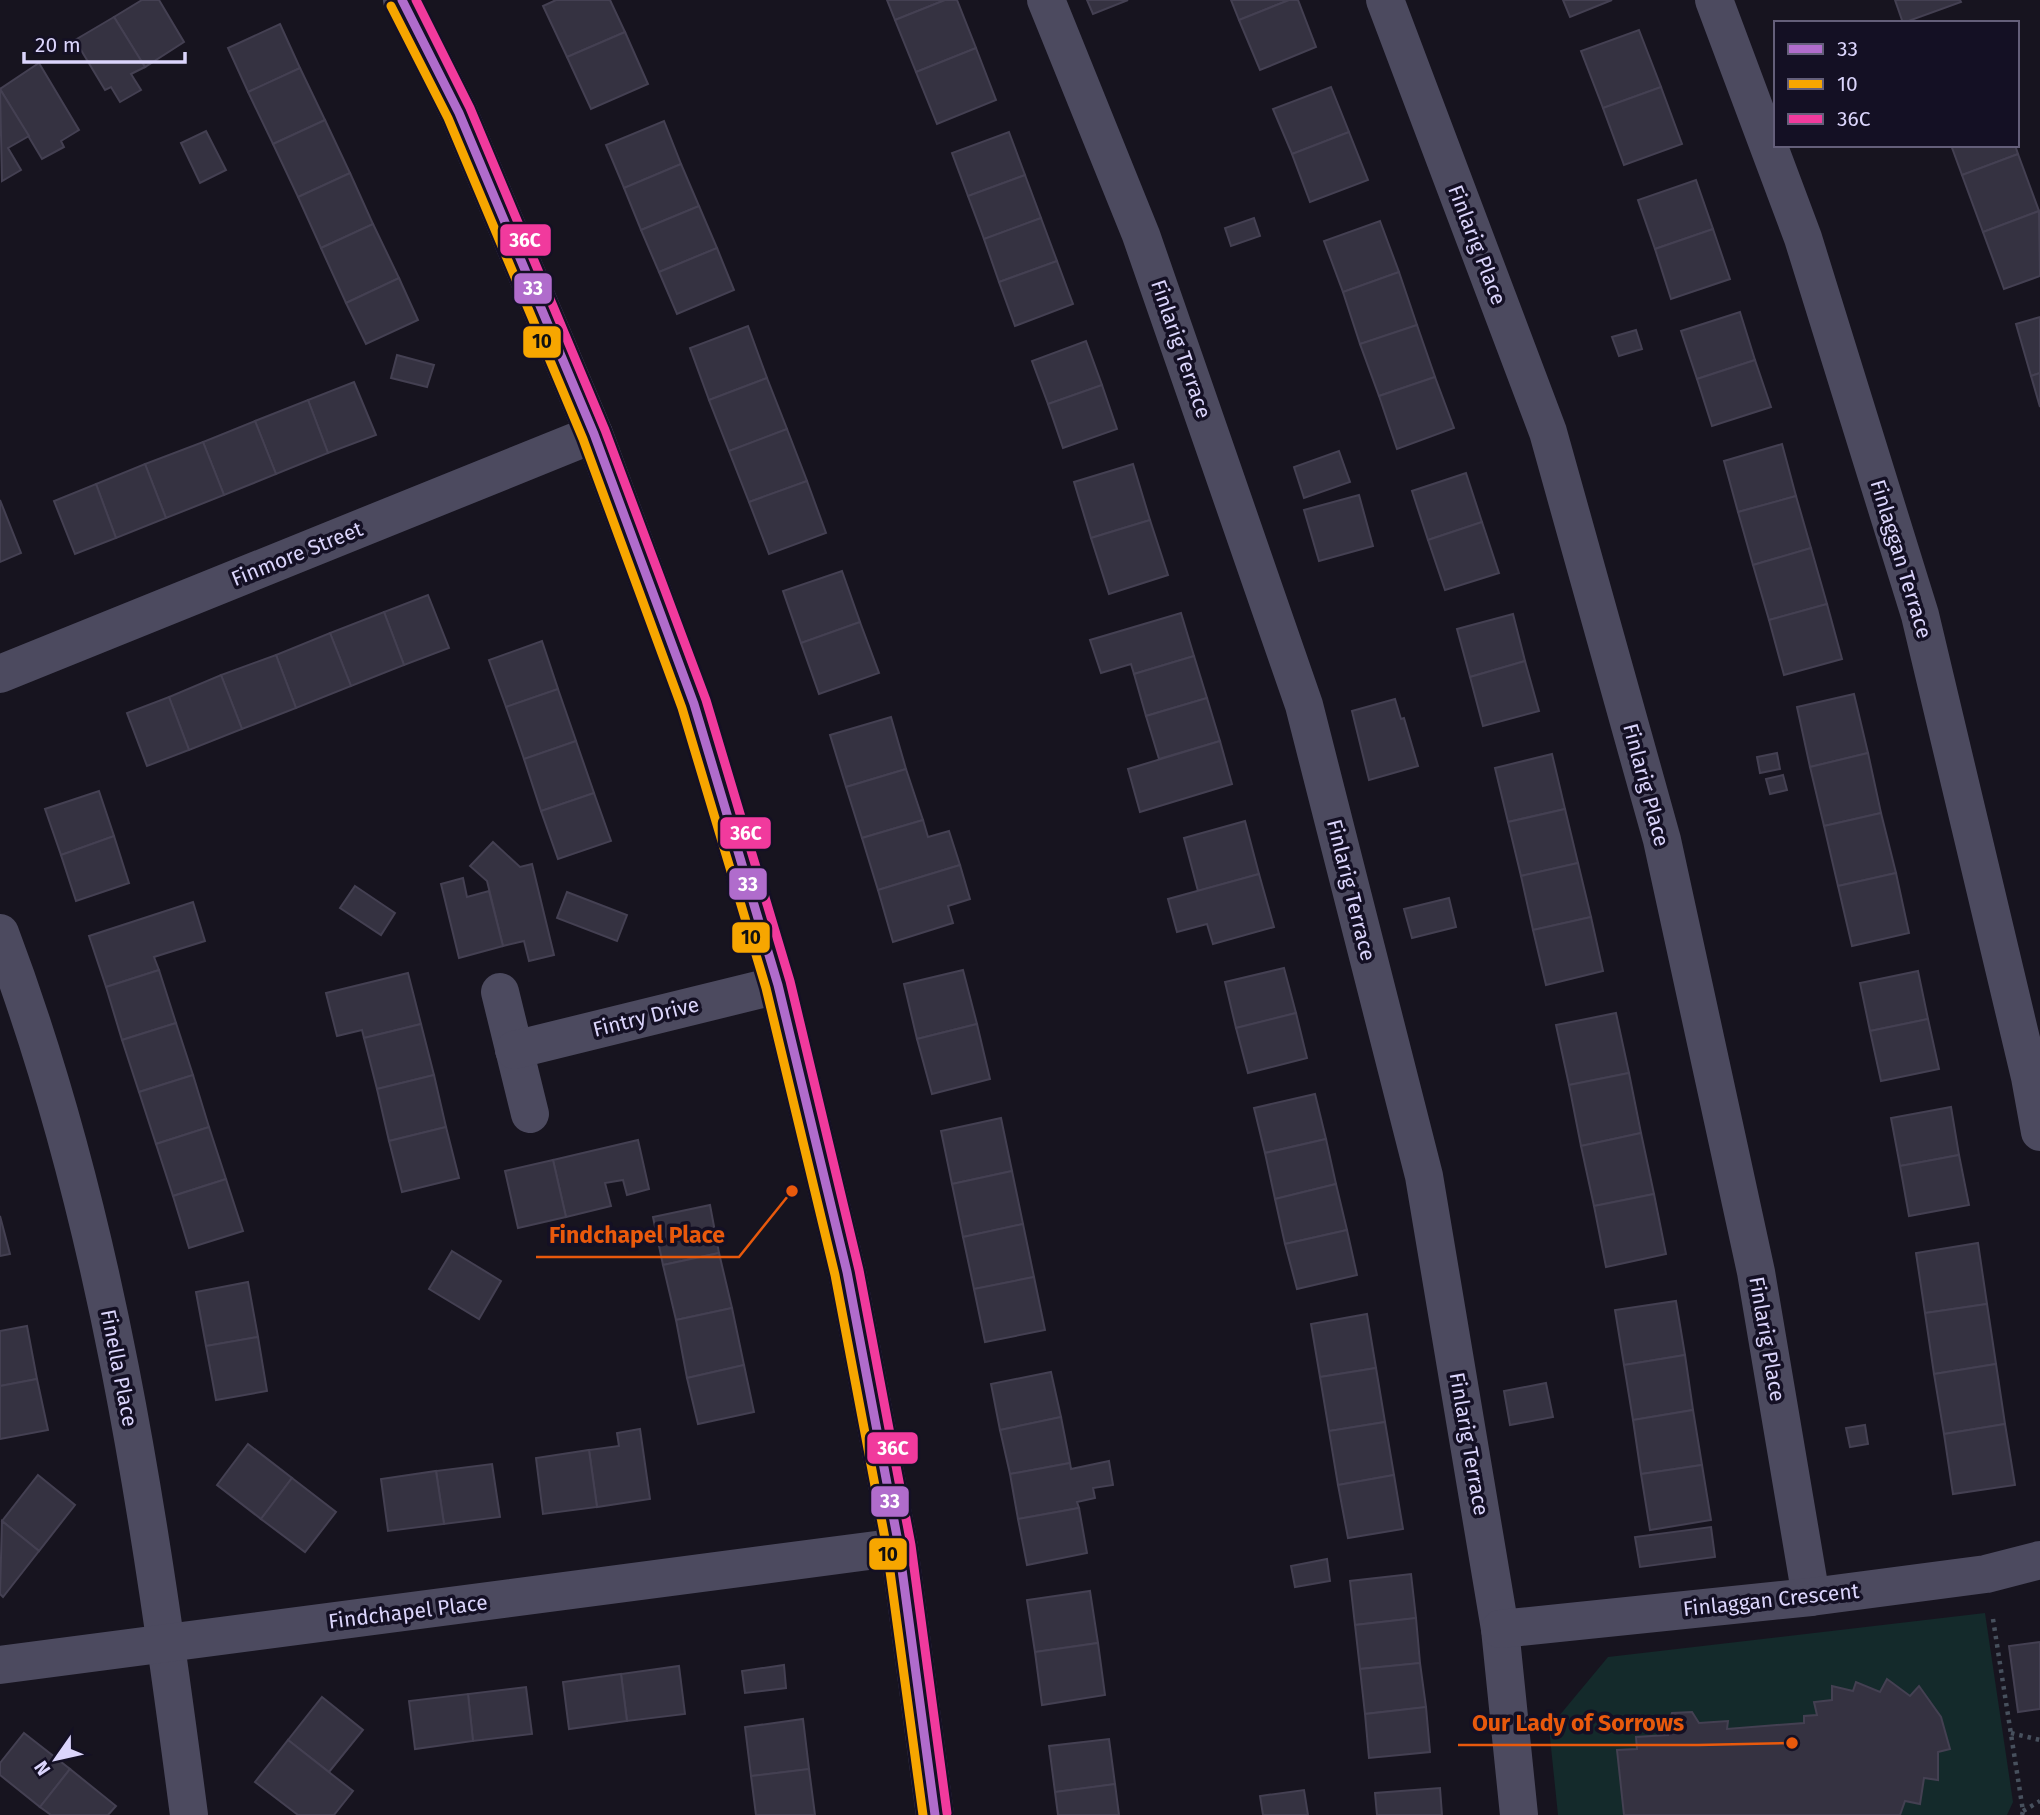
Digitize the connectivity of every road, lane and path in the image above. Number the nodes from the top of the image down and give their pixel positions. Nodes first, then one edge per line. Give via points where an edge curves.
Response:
1 (402, 0) edge
2 (1045, 0) edge
3 (1385, 0) edge
4 (1714, 0) edge
5 (594, 434) junction
6 (0, 674) edge
7 (0, 933) edge
8 (778, 985) junction
9 (500, 992) dead end
10 (514, 1050) junction
11 (530, 1114) dead end
12 (2040, 1132) edge
13 (899, 1547) junction
14 (2040, 1560) edge
15 (1986, 1574) junction
16 (1811, 1597) junction
17 (1500, 1629) junction
18 (166, 1643) junction
19 (0, 1665) edge
20 (2011, 1733) junction
21 (2040, 1740) edge
22 (2040, 1801) edge
23 (2022, 1813) edge
24 (189, 1815) edge
25 (934, 1815) edge
26 (1519, 1815) edge

1 - 5 street via 459,114
2 - 17 street, Finlarig Terrace via 1141,235 1304,705 1424,1176
3 - 16 street, Finlarig Place via 1548,432 1662,839 1756,1272
4 - 12 street, Finlaggan Terrace via 1803,239 1920,615
5 - 6 street, Finmore Street
5 - 8 street via 694,704
7 - 18 street, Finella Place via 35,1026 91,1226 126,1396
8 - 10 street, Fintry Drive
8 - 13 street via 847,1272
9 - 10 street
10 - 11 street
13 - 18 street, Findchapel Place
13 - 25 street
14 - 15 street, Finlaggan Crescent
15 - 16 street, Finlaggan Crescent
15 - 20 path
16 - 17 street, Finlaggan Crescent
17 - 26 street, Finlarig Terrace
18 - 19 street, Findchapel Place
18 - 24 street, Finella Place
20 - 21 path
20 - 23 path
22 - 23 path

